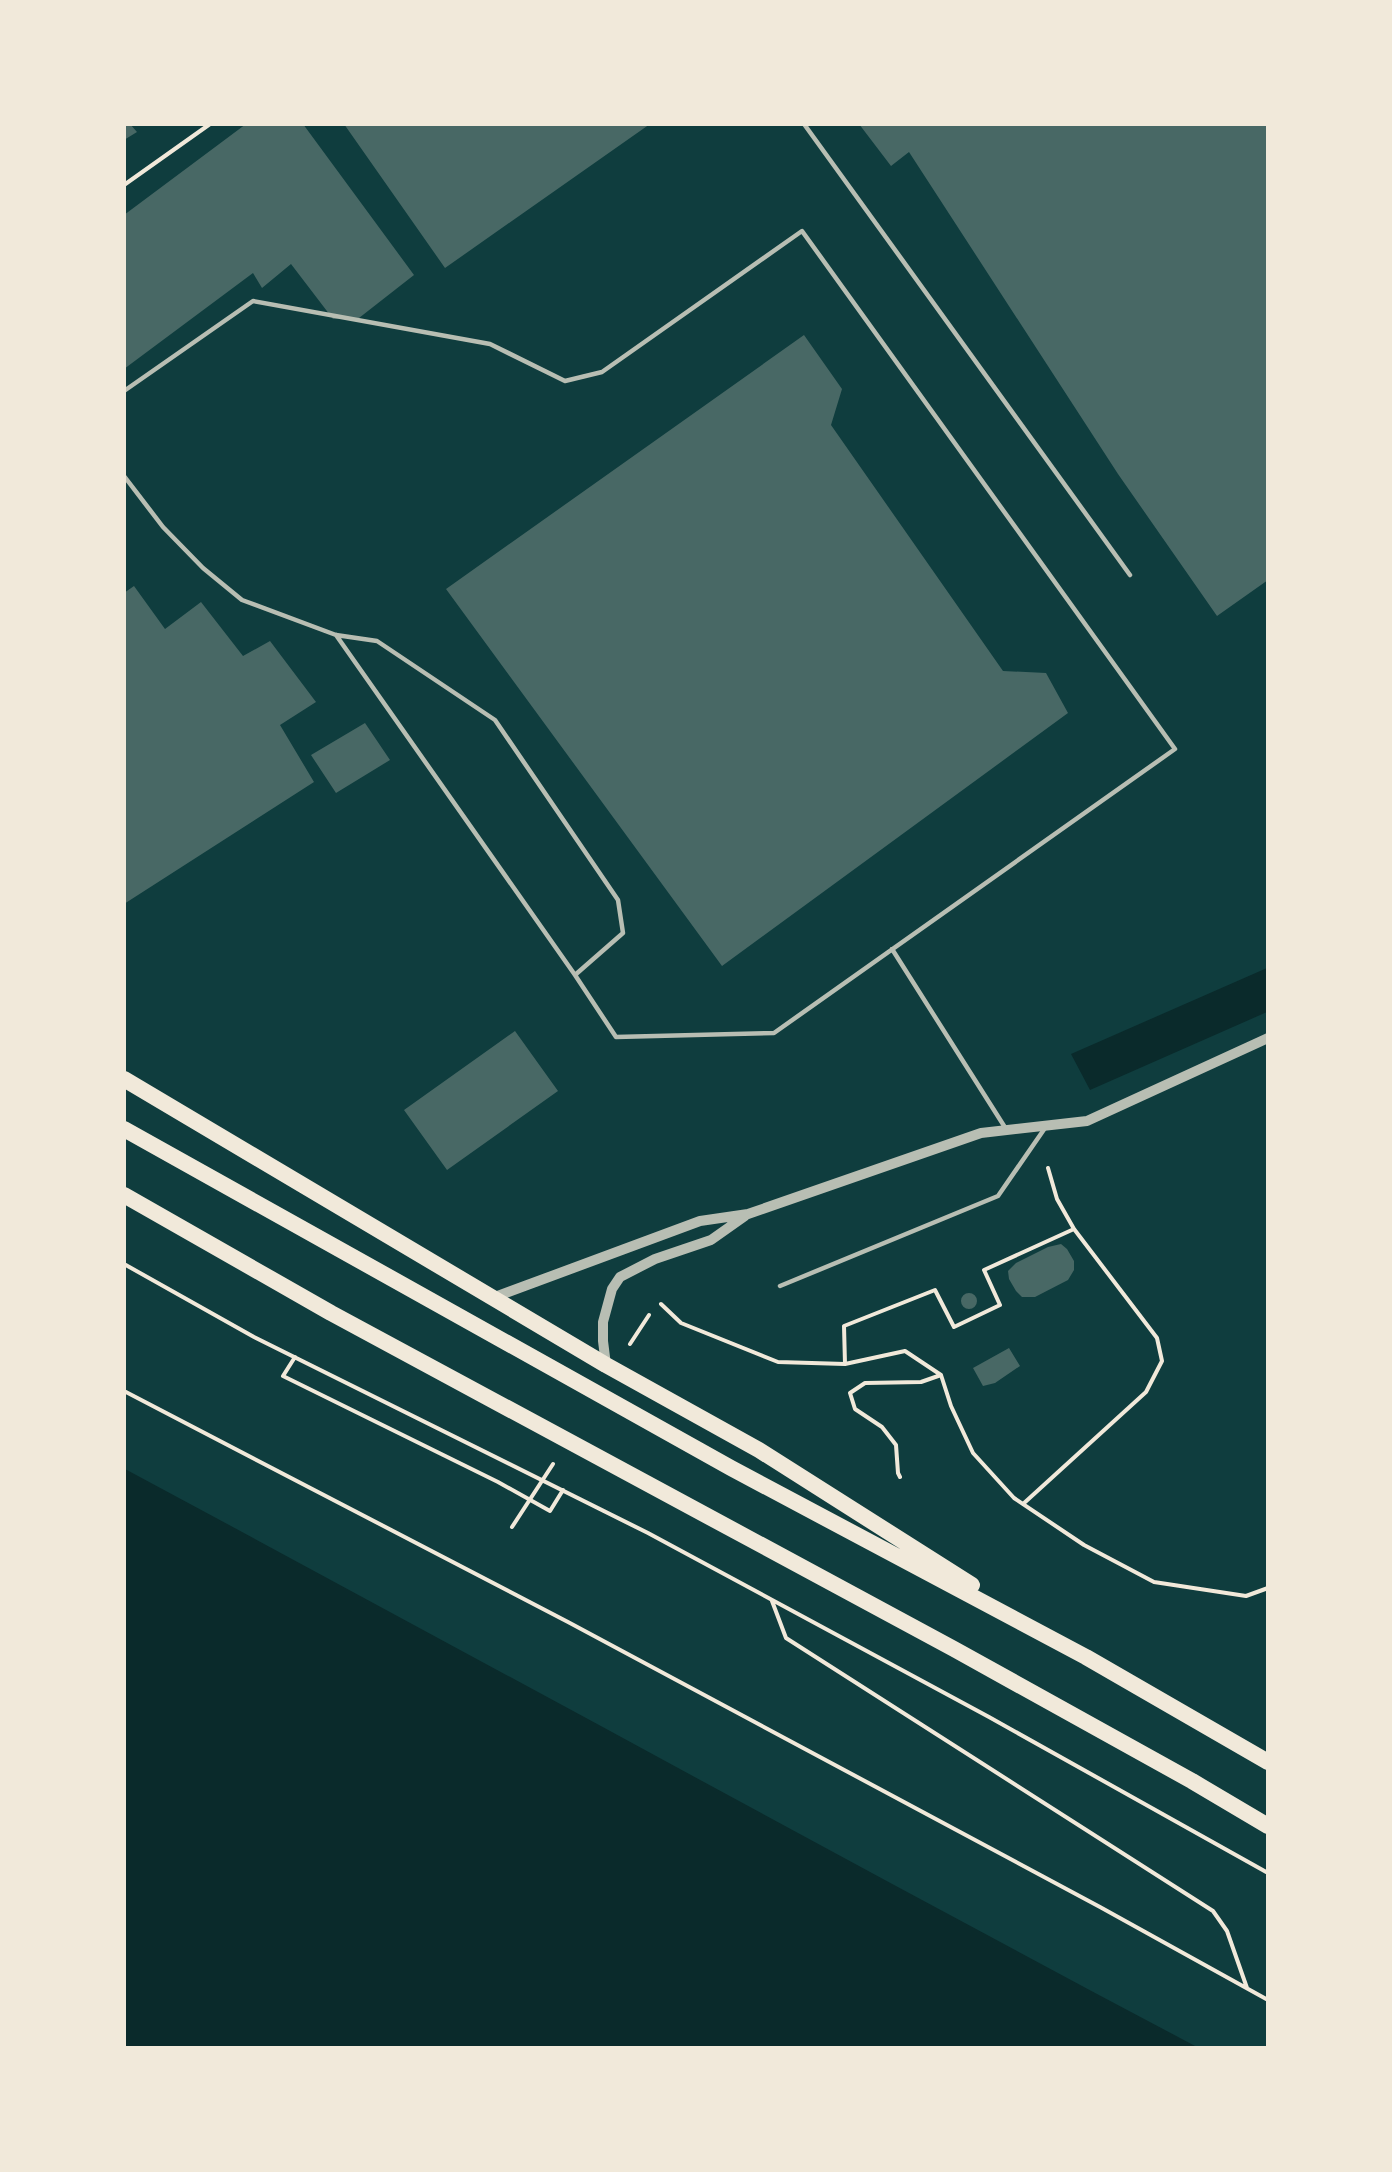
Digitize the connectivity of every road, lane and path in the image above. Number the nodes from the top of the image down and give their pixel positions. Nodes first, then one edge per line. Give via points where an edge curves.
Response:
1 (210, 124) edge
2 (804, 124) edge
3 (124, 185) edge
4 (124, 391) edge
5 (124, 476) edge
6 (1130, 575) dead end
7 (336, 635) junction
8 (892, 949) junction
9 (575, 975) junction
10 (1268, 1038) edge
11 (124, 1079) edge
12 (1047, 1126) junction
13 (124, 1129) edge
14 (1007, 1131) junction
15 (1048, 1168) dead end
16 (124, 1195) edge
17 (748, 1214) junction
18 (1074, 1229) junction
19 (124, 1264) edge
20 (780, 1286) dead end
21 (495, 1297) junction
22 (661, 1304) dead end
23 (295, 1357) junction
24 (845, 1364) junction
25 (606, 1365) junction
26 (941, 1376) junction
27 (124, 1391) edge
28 (900, 1478) dead end
29 (563, 1490) junction
30 (1023, 1504) junction
31 (1268, 1588) edge
32 (772, 1601) junction
33 (1086, 1657) junction
34 (1268, 1762) edge
35 (1268, 1826) edge
36 (1268, 1873) edge
37 (1248, 1989) junction
38 (1268, 2000) edge

1 - 3 path
2 - 6 lane
4 - 8 lane via 253,301 490,344 565,381 602,372 802,231 1175,749
5 - 7 lane via 163,527 242,600
7 - 9 lane
7 - 9 lane via 377,641 495,720 618,900 623,933
8 - 9 lane via 774,1033 616,1037
8 - 14 lane
10 - 12 street via 1087,1121
11 - 21 highway
12 - 14 street
12 - 20 lane via 998,1196
13 - 33 highway via 731,1468
14 - 17 street via 981,1133
15 - 18 path via 1057,1199
16 - 35 highway via 331,1313 954,1649
17 - 21 street via 700,1221
17 - 25 street via 711,1240 655,1259 620,1277 612,1289 603,1322
18 - 24 path via 984,1270 1000,1305 954,1327 935,1290 844,1326
18 - 30 path via 1157,1338 1162,1361 1146,1392
19 - 23 path
21 - 25 highway
22 - 24 path via 681,1323 778,1362
23 - 29 path
23 - 29 path via 283,1376 550,1511
24 - 26 path via 905,1351
25 - 33 highway via 759,1450
26 - 28 path via 921,1382 865,1383 850,1393 855,1409 882,1427 896,1445
26 - 30 path via 973,1453
27 - 37 path via 568,1622
29 - 32 path
30 - 31 path via 1084,1545 1154,1582 1246,1596
32 - 36 path
32 - 37 path via 786,1638 1213,1911 1227,1931
33 - 34 highway
37 - 38 path

